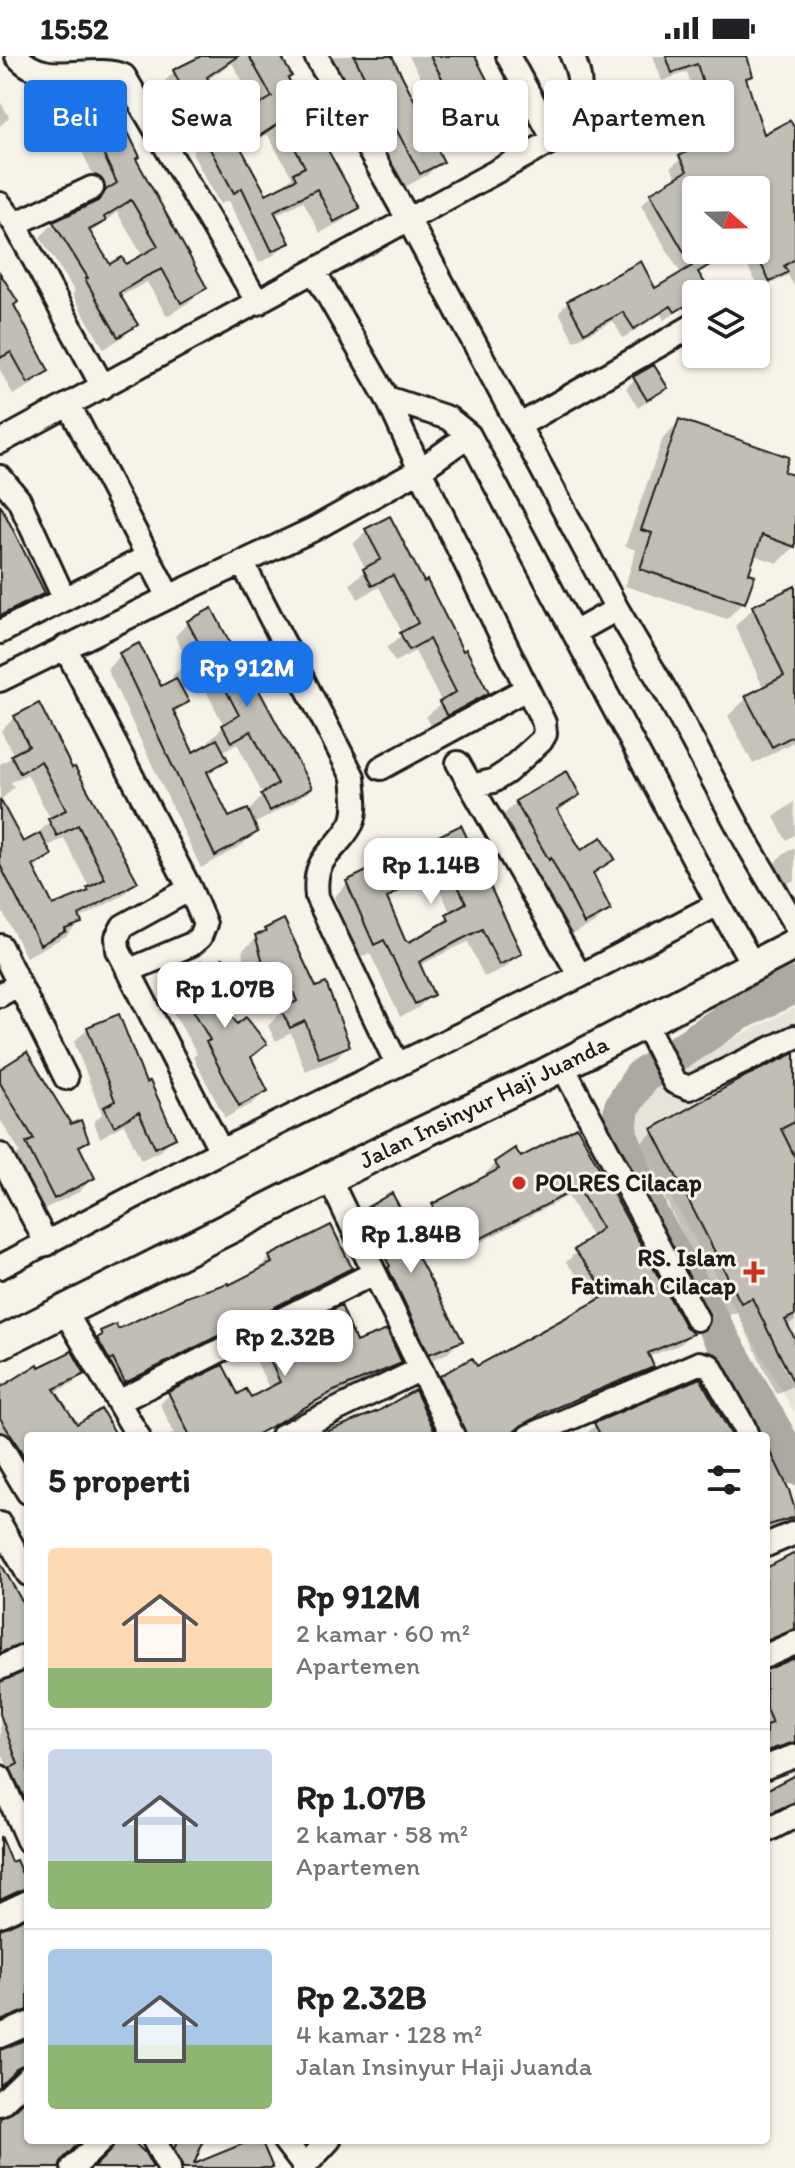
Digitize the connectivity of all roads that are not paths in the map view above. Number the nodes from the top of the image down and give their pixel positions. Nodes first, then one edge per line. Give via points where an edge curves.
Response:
1 (17, 56) edge
2 (316, 56) edge
3 (508, 56) edge
4 (572, 56) edge
5 (580, 80) edge
6 (544, 122) edge
7 (544, 145) edge
8 (92, 188) dead end
9 (0, 204) edge
10 (408, 219) junction
11 (15, 224) junction
12 (314, 271) junction
13 (258, 303) junction
14 (682, 332) edge
15 (103, 387) junction
16 (387, 398) junction
17 (69, 405) junction
18 (520, 425) junction
19 (469, 435) junction
20 (0, 442) edge
21 (420, 470) junction
22 (0, 477) edge
23 (147, 557) junction
24 (242, 562) junction
25 (169, 597) junction
26 (64, 598) junction
27 (617, 609) junction
28 (0, 632) edge
29 (574, 633) junction
30 (65, 647) junction
31 (0, 680) edge
32 (526, 689) junction
33 (458, 763) dead end
34 (381, 768) dead end
35 (471, 786) junction
36 (190, 889) junction
37 (718, 904) junction
38 (795, 925) edge
39 (795, 944) edge
40 (0, 946) edge
41 (753, 965) junction
42 (128, 971) junction
43 (580, 976) junction
44 (10, 990) edge
45 (651, 1036) junction
46 (795, 1037) edge
47 (397, 1064) junction
48 (562, 1065) junction
49 (66, 1078) dead end
50 (221, 1151) junction
51 (0, 1155) edge
52 (329, 1178) junction
53 (47, 1244) junction
54 (0, 1267) edge
55 (374, 1273) junction
56 (64, 1310) junction
57 (697, 1319) dead end
58 (0, 1343) edge
59 (421, 1369) junction
60 (120, 1401) junction
61 (136, 1432) edge
62 (290, 1432) edge
63 (451, 1432) edge
64 (538, 1432) edge
65 (746, 1432) edge
66 (0, 1445) edge
67 (24, 1485) edge
68 (0, 1524) edge
69 (795, 1533) edge
70 (770, 1543) edge
71 (24, 1567) edge
72 (795, 1643) edge
73 (770, 1654) edge
74 (24, 1657) edge
75 (0, 1668) edge
76 (795, 1756) edge
77 (770, 1765) edge
78 (0, 1777) edge
79 (7, 1810) edge
80 (795, 1816) edge
81 (770, 1829) edge
82 (24, 1835) edge
83 (24, 1904) edge
84 (0, 1915) edge
85 (24, 2026) edge
86 (0, 2036) edge
87 (24, 2081) edge
88 (0, 2104) edge
89 (98, 2144) edge
90 (156, 2144) edge
91 (287, 2144) edge
92 (323, 2144) edge
93 (304, 2167) edge
94 (73, 2168) edge
95 (169, 2168) edge

1 - 13 street via 40,71 124,76
2 - 10 street
3 - 6 street
4 - 5 street
7 - 10 street
8 - 11 street
9 - 11 street
10 - 12 street
10 - 18 street
11 - 15 street
12 - 13 street
12 - 16 street
13 - 15 street
14 - 18 street
15 - 17 street
16 - 19 street via 448,418
16 - 21 street
17 - 20 street
17 - 23 street
18 - 27 street
19 - 21 street
19 - 29 street
21 - 24 street
21 - 32 street
22 - 26 street via 19,500
23 - 25 street
23 - 26 street
24 - 25 street
24 - 47 street via 353,777 352,822 316,872 317,897
25 - 30 street
26 - 28 street
27 - 29 street
27 - 38 street
29 - 37 street
30 - 31 street
30 - 36 street
32 - 34 street
32 - 35 street via 545,734 507,772
33 - 35 street
35 - 43 street
36 - 42 street via 123,926 118,950
36 - 42 street via 205,924 200,937
37 - 41 street
37 - 43 street
39 - 41 street, Jalan Insinyur Haji Juanda
40 - 44 street
41 - 45 street, Jalan Insinyur Haji Juanda
42 - 50 street
43 - 47 street
44 - 49 street
45 - 46 street via 674,1082 689,1088
45 - 48 street, Jalan Insinyur Haji Juanda
47 - 50 street
48 - 52 street, Jalan Insinyur Haji Juanda
48 - 57 street
50 - 53 street
51 - 53 street
52 - 55 street
52 - 56 street, Jalan Insinyur Haji Juanda
53 - 54 street
55 - 59 street
55 - 60 street
56 - 58 street, Jalan Insinyur Haji Juanda
56 - 60 street
59 - 62 street
59 - 63 street
60 - 61 street
64 - 65 street via 699,1363 710,1366
66 - 67 street
68 - 71 street
69 - 70 street
72 - 73 street
74 - 75 street
76 - 77 street
78 - 79 street
79 - 82 street
80 - 81 street
83 - 84 street
85 - 86 street
87 - 88 street
89 - 94 street
90 - 95 street
91 - 93 street
92 - 93 street

